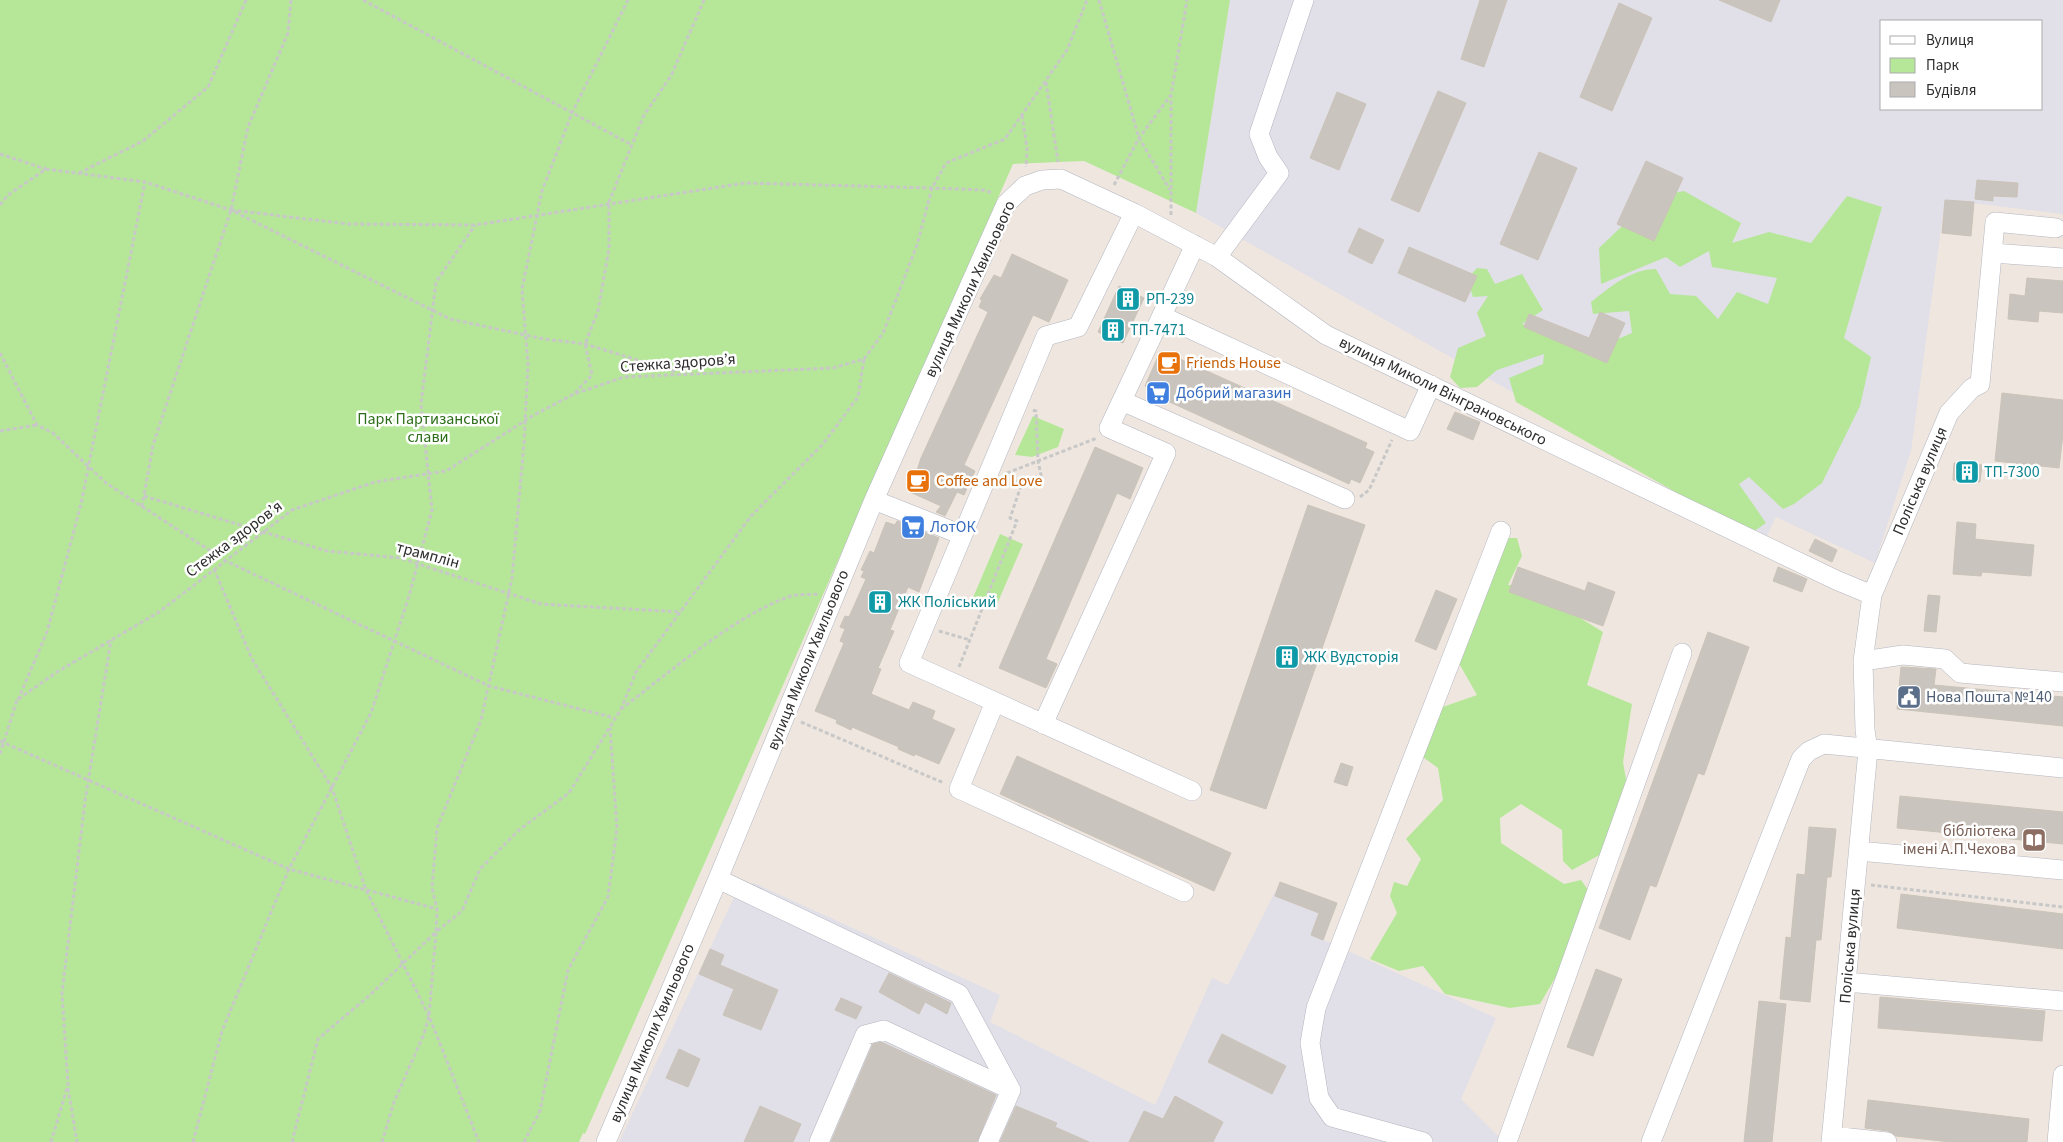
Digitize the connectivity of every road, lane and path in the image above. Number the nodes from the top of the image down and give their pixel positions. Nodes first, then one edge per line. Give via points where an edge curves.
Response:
1 (246, 0) edge
2 (291, 0) edge
3 (363, 0) edge
4 (628, 0) edge
5 (704, 0) edge
6 (1087, 0) edge
7 (1099, 0) edge
8 (1187, 0) edge
9 (1304, 0) edge
10 (1046, 81) junction
11 (1171, 95) junction
12 (572, 113) junction
13 (1022, 115) junction
14 (1139, 138) junction
15 (632, 145) junction
16 (0, 154) edge
17 (46, 169) junction
18 (78, 173) junction
19 (1061, 179) junction
20 (145, 182) junction
21 (932, 188) junction
22 (1020, 190) junction
23 (1171, 192) junction
24 (1106, 200) junction
25 (608, 202) junction
26 (0, 205) edge
27 (231, 210) junction
28 (1134, 213) junction
29 (537, 214) junction
30 (475, 224) junction
31 (2056, 228) dead end
32 (1171, 233) junction
33 (1194, 245) junction
34 (1992, 253) junction
35 (1217, 257) junction
36 (2063, 258) edge
37 (433, 311) junction
38 (1162, 316) junction
39 (526, 336) junction
40 (585, 344) junction
41 (0, 352) edge
42 (864, 359) junction
43 (680, 373) junction
44 (1431, 385) junction
45 (574, 394) junction
46 (1122, 401) junction
47 (1018, 404) junction
48 (525, 420) junction
49 (37, 425) junction
50 (1398, 426) junction
51 (1116, 430) junction
52 (0, 431) edge
53 (1038, 461) junction
54 (88, 466) junction
55 (429, 474) junction
56 (1022, 483) junction
57 (144, 496) junction
58 (1345, 499) joint
59 (874, 500) junction
60 (142, 507) junction
61 (1502, 531) dead end
62 (263, 532) junction
63 (962, 536) junction
64 (226, 560) junction
65 (418, 563) junction
66 (214, 569) junction
67 (836, 592) junction
68 (509, 593) junction
69 (1872, 596) junction
70 (682, 612) junction
71 (924, 626) junction
72 (111, 640) junction
73 (970, 640) junction
74 (394, 641) junction
75 (1682, 653) dead end
76 (1863, 661) junction
77 (2063, 682) edge
78 (953, 684) junction
79 (489, 686) junction
80 (18, 700) junction
81 (995, 702) junction
82 (621, 709) junction
83 (786, 715) junction
84 (615, 718) junction
85 (1043, 724) junction
86 (610, 728) junction
87 (0, 740) edge
88 (5, 742) junction
89 (1868, 750) junction
90 (0, 754) edge
91 (2063, 768) edge
92 (89, 780) junction
93 (332, 788) junction
94 (959, 789) junction
95 (1192, 792) dead end
96 (1859, 851) junction
97 (289, 870) junction
98 (2063, 870) edge
99 (718, 879) junction
100 (1856, 883) junction
101 (366, 890) junction
102 (1184, 892) dead end
103 (2063, 907) edge
104 (437, 909) junction
105 (436, 932) junction
106 (403, 964) junction
107 (1846, 982) junction
108 (2063, 1001) edge
109 (429, 1016) junction
110 (2063, 1075) edge
111 (68, 1085) junction
112 (1011, 1090) junction
113 (1364, 1134) edge
114 (1832, 1139) edge
115 (51, 1142) edge
116 (77, 1142) edge
117 (193, 1142) edge
118 (292, 1142) edge
119 (382, 1142) edge
120 (479, 1142) edge
121 (524, 1142) edge
122 (606, 1142) edge
123 (819, 1142) edge
124 (988, 1142) edge
125 (1423, 1142) edge
126 (1506, 1142) edge
127 (1651, 1142) edge
128 (1887, 1142) edge
129 (2057, 1142) edge

1 - 18 path via 208,87 143,140
2 - 27 path via 288,33 248,127
3 - 12 path
4 - 12 path
5 - 15 path via 671,76 644,115
6 - 10 path via 1067,50
7 - 14 path
8 - 11 path
9 - 35 street via 1260,134 1268,157 1279,173
10 - 13 path
10 - 19 path
11 - 14 path
11 - 23 path
12 - 15 path
12 - 29 path via 542,191
13 - 21 path via 1005,139 946,163
13 - 22 path via 1027,148
14 - 23 path
14 - 24 path
15 - 25 path
16 - 17 path
17 - 18 path
17 - 26 path via 8,195
18 - 20 path
19 - 22 street via 1042,180
19 - 24 street, вулиця Миколи Вінграновського
20 - 27 path
20 - 54 path
21 - 22 path via 983,190 1002,196
21 - 25 path via 745,183
21 - 42 path via 917,245 883,333
22 - 59 street, вулиця Миколи Хвильового via 1002,213
23 - 32 path
24 - 28 street, вулиця Миколи Вінграновського
25 - 29 path
25 - 40 path via 608,249 598,312
27 - 30 path via 348,224
27 - 37 path
27 - 57 path via 153,445
28 - 32 street, вулиця Миколи Вінграновського
28 - 47 street via 1078,327 1046,336
29 - 30 path
29 - 39 path via 522,288
30 - 37 path via 436,282
31 - 34 street, Поліська вулиця via 1995,222
32 - 33 street, вулиця Миколи Вінграновського
33 - 35 street, вулиця Миколи Вінграновського
33 - 38 street
34 - 36 street
34 - 69 street, Поліська вулиця via 1980,384 1949,412
35 - 44 street, вулиця Миколи Вінграновського via 1326,335
37 - 39 path via 450,319
37 - 55 path via 421,404
38 - 46 street
38 - 50 street
39 - 40 path
39 - 48 path
40 - 43 path
40 - 45 path via 592,375
41 - 49 path
42 - 43 path, Стежка здоров’я via 833,368
42 - 70 path via 858,397 823,444 751,516
43 - 45 path, Стежка здоров’я via 624,377
44 - 50 street via 1410,431
44 - 69 street, вулиця Миколи Вінграновського
45 - 48 path, Стежка здоров’я
46 - 51 street via 1109,428
46 - 58 street
47 - 53 path via 1036,411
47 - 63 street
48 - 55 path, Стежка здоров’я via 446,472
48 - 68 path
49 - 52 path
49 - 54 path via 53,433
50 - 58 path via 1369,490 1362,497
51 - 53 path
51 - 85 street via 1166,453
53 - 56 path via 1041,475
53 - 56 path via 1002,475
54 - 60 path via 106,483
54 - 80 path via 47,632
55 - 62 path, Стежка здоров’я via 375,482 292,510
55 - 65 path via 432,510
56 - 73 path via 1010,518 1017,521
57 - 60 path
57 - 62 path, трамплін
59 - 63 street
59 - 67 street, вулиця Миколи Хвильового
60 - 64 path
61 - 113 street via 1316,1008 1310,1043 1319,1098 1332,1117
62 - 64 path, Стежка здоров’я
62 - 65 path, трамплін via 327,551 400,558
63 - 71 street
64 - 66 path, Стежка здоров’я
64 - 74 path
65 - 68 path, трамплін
65 - 74 path
66 - 72 path, Стежка здоров’я via 159,612
66 - 93 path via 252,660
67 - 82 path via 792,596 747,618
67 - 83 street, вулиця Миколи Хвильового
68 - 70 path, трамплін via 541,604
68 - 79 path
69 - 76 street, Поліська вулиця
70 - 82 path via 636,672
71 - 73 path
71 - 78 street via 909,664
72 - 80 path, Стежка здоров’я
72 - 92 path
73 - 78 path
74 - 79 path
74 - 93 path via 371,713
75 - 126 street
76 - 77 street via 1903,655 1945,659 1960,673
76 - 89 street, Поліська вулиця
78 - 81 street
79 - 84 path
79 - 104 path via 481,720 437,828 432,888
80 - 88 path
81 - 85 street
81 - 94 street
82 - 84 path
83 - 94 path
83 - 99 street, вулиця Миколи Хвильового
84 - 86 path
85 - 95 street
86 - 105 path via 569,793 519,830 480,868 462,911
86 - 121 path via 617,828 608,896 568,970 540,1111
87 - 88 path
88 - 90 path
88 - 92 path
89 - 91 street
89 - 96 street, Поліська вулиця
89 - 127 street via 1824,744 1809,750 1801,759
92 - 97 path
92 - 111 path via 62,993
93 - 97 path
93 - 101 path
94 - 102 street
96 - 98 street
96 - 100 street, Поліська вулиця
97 - 101 path
97 - 117 path via 222,1031
99 - 112 street via 959,994
99 - 122 street, вулиця Миколи Хвильового
100 - 103 path
100 - 107 street, Поліська вулиця
101 - 104 path
101 - 106 path
104 - 105 path
105 - 106 path
105 - 109 path
106 - 109 path
106 - 118 path via 318,1040
107 - 108 street
107 - 114 street, Поліська вулиця
109 - 119 path via 394,1102
109 - 120 path
110 - 129 street
111 - 115 path
111 - 116 path
112 - 123 street via 884,1030 865,1035
112 - 124 street
113 - 125 street
114 - 128 street

